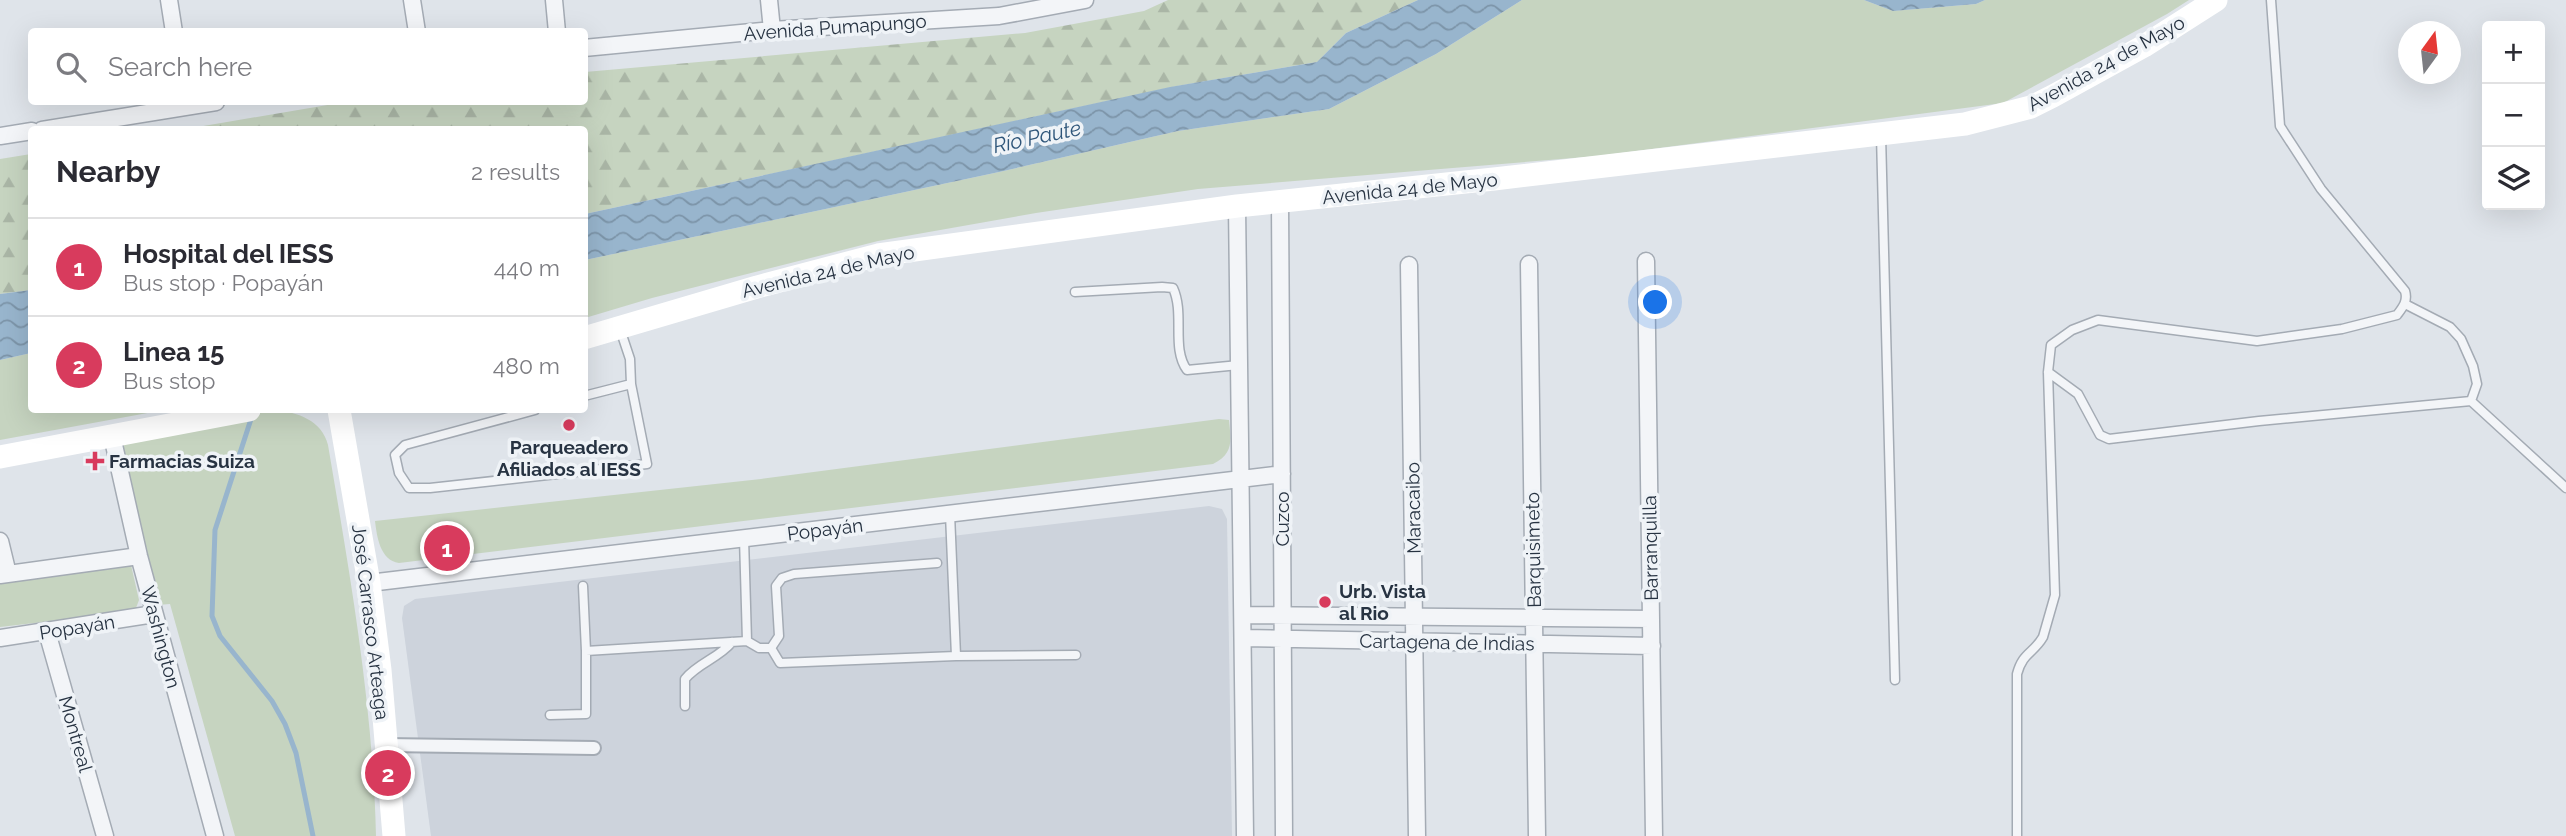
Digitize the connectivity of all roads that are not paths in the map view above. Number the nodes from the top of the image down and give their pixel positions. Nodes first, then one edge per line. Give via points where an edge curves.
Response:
1 (169, 0) edge
2 (412, 0) edge
3 (554, 0) edge
4 (769, 0) edge
5 (1085, 0) edge
6 (2216, 0) edge
7 (2272, 0) edge
8 (998, 8) edge
9 (173, 28) edge
10 (416, 28) edge
11 (557, 28) edge
12 (772, 30) junction
13 (588, 48) edge
14 (205, 105) edge
15 (186, 110) edge
16 (71, 126) edge
17 (28, 132) edge
18 (1881, 132) junction
19 (0, 136) edge
20 (1280, 203) junction
21 (1237, 206) junction
22 (1646, 261) dead end
23 (1529, 264) dead end
24 (1409, 265) dead end
25 (1075, 292) dead end
26 (2405, 304) junction
27 (620, 328) junction
28 (588, 337) edge
29 (1239, 365) junction
30 (2048, 372) junction
31 (631, 384) junction
32 (588, 395) edge
33 (2471, 401) junction
34 (231, 413) edge
35 (340, 413) edge
36 (524, 413) edge
37 (112, 436) junction
38 (0, 457) edge
39 (1282, 474) junction
40 (1241, 479) junction
41 (2566, 488) edge
42 (950, 514) junction
43 (744, 538) junction
44 (0, 541) edge
45 (139, 556) junction
46 (937, 563) dead end
47 (4, 574) edge
48 (369, 583) junction
49 (583, 586) dead end
50 (155, 614) junction
51 (1243, 615) junction
52 (1283, 615) junction
53 (1414, 617) junction
54 (1534, 618) junction
55 (1651, 619) junction
56 (47, 632) junction
57 (0, 638) edge
58 (1243, 638) junction
59 (1282, 638) junction
60 (747, 641) junction
61 (1414, 641) junction
62 (732, 642) junction
63 (1534, 643) junction
64 (1652, 646) junction
65 (771, 649) junction
66 (586, 651) junction
67 (1076, 655) dead end
68 (956, 656) junction
69 (1895, 680) dead end
70 (685, 706) dead end
71 (550, 715) dead end
72 (386, 745) junction
73 (594, 748) dead end
74 (105, 836) edge
75 (215, 836) edge
76 (394, 836) edge
77 (1245, 836) edge
78 (1284, 836) edge
79 (1417, 836) edge
80 (1536, 836) edge
81 (1654, 836) edge
82 (2017, 836) edge

1 - 9 street
2 - 10 street
3 - 11 street
4 - 12 street
5 - 8 street, Avenida Pumapungo
6 - 18 main road, Avenida 24 de Mayo via 2144,46 2031,107 1965,124
7 - 26 lane via 2280,126 2320,189 2405,290
8 - 12 street, Avenida Pumapungo
12 - 13 street, Avenida Pumapungo
14 - 15 street
15 - 16 street
17 - 19 street
18 - 20 main road, Avenida 24 de Mayo
18 - 69 lane
20 - 21 main road, Avenida 24 de Mayo
20 - 39 street, Cuzco
21 - 27 main road, Avenida 24 de Mayo via 878,255
21 - 29 street
22 - 55 street, Barranquilla
23 - 54 street, Barquisimeto
24 - 53 street, Maracaibo
25 - 29 lane via 1173,288 1178,299 1180,361 1187,370
26 - 30 lane via 2397,315 2342,329 2256,341 2098,320 2051,345
26 - 33 lane via 2450,327 2461,339 2477,384
27 - 28 main road, Avenida 24 de Mayo
27 - 31 lane via 630,359
29 - 40 street
30 - 33 lane via 2078,394 2100,435 2109,439
30 - 82 lane via 2055,595 2043,637 2025,654 2017,674
31 - 32 lane
31 - 36 lane via 647,464 430,488 409,488 399,473 396,455 405,445
33 - 41 lane
34 - 37 main road
35 - 48 main road, José Carrasco Arteaga
37 - 38 main road
37 - 45 street, Washington
39 - 40 street, Popayán
39 - 52 street, Cuzco
40 - 42 street, Popayán
40 - 51 street
42 - 43 street, Popayán
42 - 68 lane
43 - 48 street, Popayán
43 - 60 lane
44 - 47 street
45 - 47 street
45 - 50 street, Washington
46 - 65 lane via 782,578 776,586 779,636
48 - 72 main road, José Carrasco Arteaga
49 - 66 lane
50 - 56 street, Popayán
50 - 75 street, Washington
51 - 52 street, Cartagena de Indias
51 - 58 street
52 - 53 street, Cartagena de Indias
52 - 59 street, Cuzco
53 - 54 street, Cartagena de Indias
53 - 61 street, Maracaibo
54 - 55 street, Cartagena de Indias
54 - 63 street, Barquisimeto
55 - 64 street, Barranquilla
56 - 57 street, Popayán
56 - 74 street, Montreal
58 - 59 street, Cartagena de Indias
58 - 77 street
59 - 61 street, Cartagena de Indias
59 - 78 street, Cuzco
60 - 62 lane
60 - 65 lane
61 - 63 street, Cartagena de Indias
61 - 79 street, Maracaibo
62 - 66 lane
62 - 70 lane via 685,679
63 - 64 street, Cartagena de Indias
63 - 80 street, Barquisimeto
64 - 81 street, Barranquilla
65 - 68 lane via 780,663
66 - 71 lane via 586,714
67 - 68 lane
72 - 73 street
72 - 76 main road, José Carrasco Arteaga

